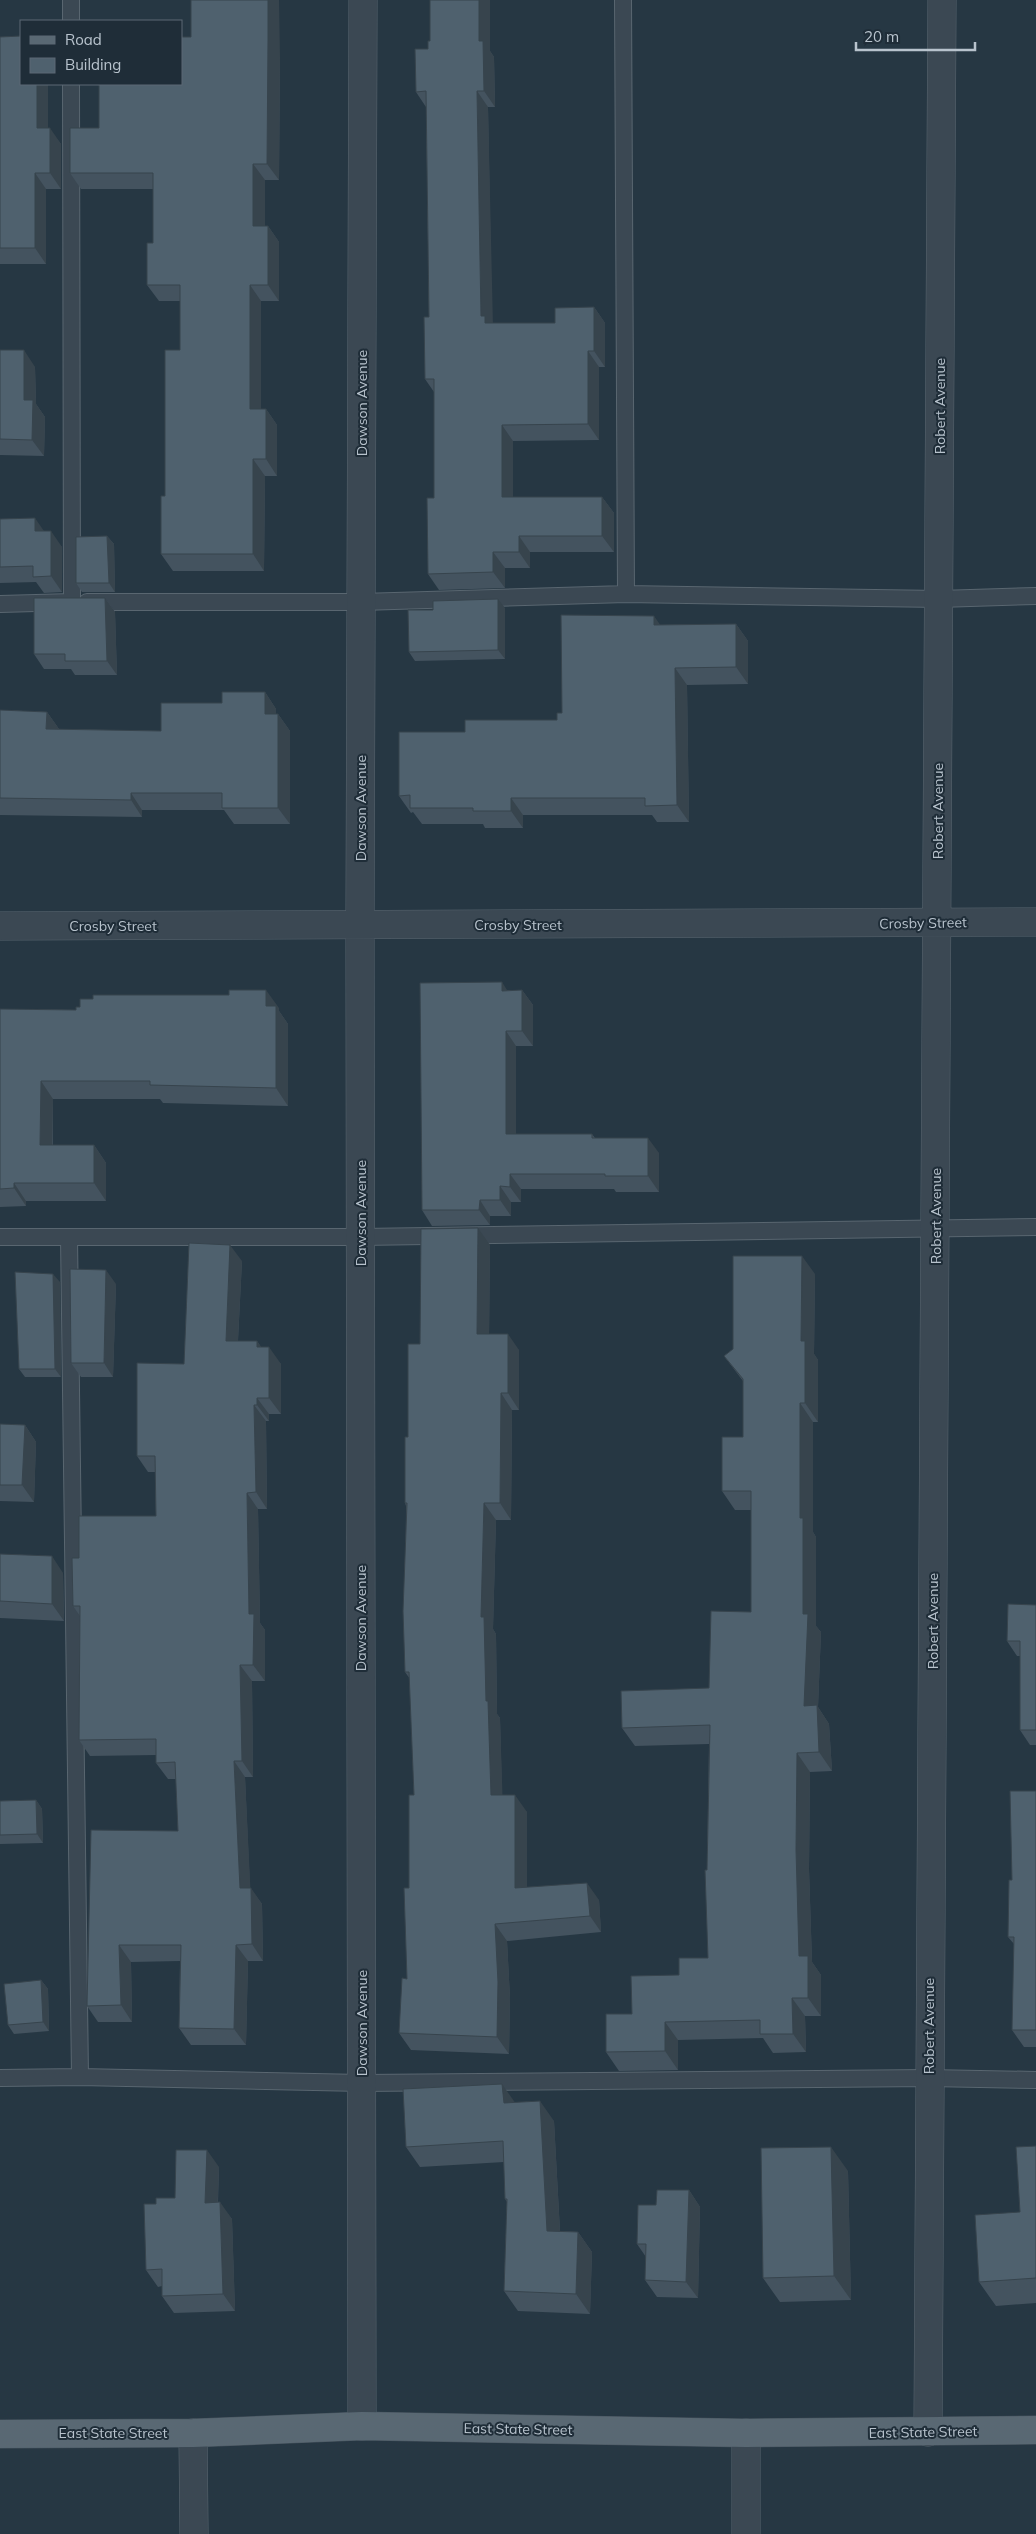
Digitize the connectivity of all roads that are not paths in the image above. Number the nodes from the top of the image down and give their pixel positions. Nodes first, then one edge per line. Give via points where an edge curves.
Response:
1 (71, 0) edge
2 (363, 0) edge
3 (623, 0) edge
4 (942, 0) edge
5 (71, 20) edge
6 (71, 85) edge
7 (626, 594) junction
8 (1036, 596) edge
9 (939, 599) junction
10 (72, 602) junction
11 (361, 602) junction
12 (0, 604) edge
13 (1036, 922) edge
14 (938, 924) junction
15 (0, 926) edge
16 (360, 926) junction
17 (1036, 1227) edge
18 (936, 1228) junction
19 (0, 1237) edge
20 (69, 1237) junction
21 (361, 1237) junction
22 (80, 2077) junction
23 (0, 2078) edge
24 (929, 2078) junction
25 (1036, 2080) edge
26 (362, 2083) junction
27 (362, 2426) junction
28 (1036, 2430) edge
29 (192, 2432) junction
30 (928, 2432) junction
31 (746, 2433) junction
32 (0, 2434) edge
33 (194, 2534) edge
34 (746, 2534) edge

1 - 5 lane
2 - 11 street, Dawson Avenue
3 - 7 lane
4 - 9 street, Robert Avenue
6 - 10 lane
7 - 9 lane
7 - 11 lane
8 - 9 lane
9 - 14 street, Robert Avenue
10 - 11 lane
10 - 12 lane
11 - 16 street, Dawson Avenue
13 - 14 street, Crosby Street
14 - 16 street, Crosby Street
14 - 18 street, Robert Avenue
15 - 16 street, Crosby Street
16 - 21 street, Dawson Avenue
17 - 18 lane
18 - 21 lane
18 - 24 street, Robert Avenue
19 - 20 lane
20 - 21 lane
20 - 22 lane
21 - 26 street, Dawson Avenue
22 - 23 lane
22 - 26 lane
24 - 25 lane
24 - 26 lane
24 - 30 street, Robert Avenue
26 - 27 street, Dawson Avenue
27 - 29 main road, East State Street
27 - 31 main road, East State Street
28 - 30 main road, East State Street
29 - 32 main road, East State Street
29 - 33 street
30 - 31 main road, East State Street
31 - 34 street

